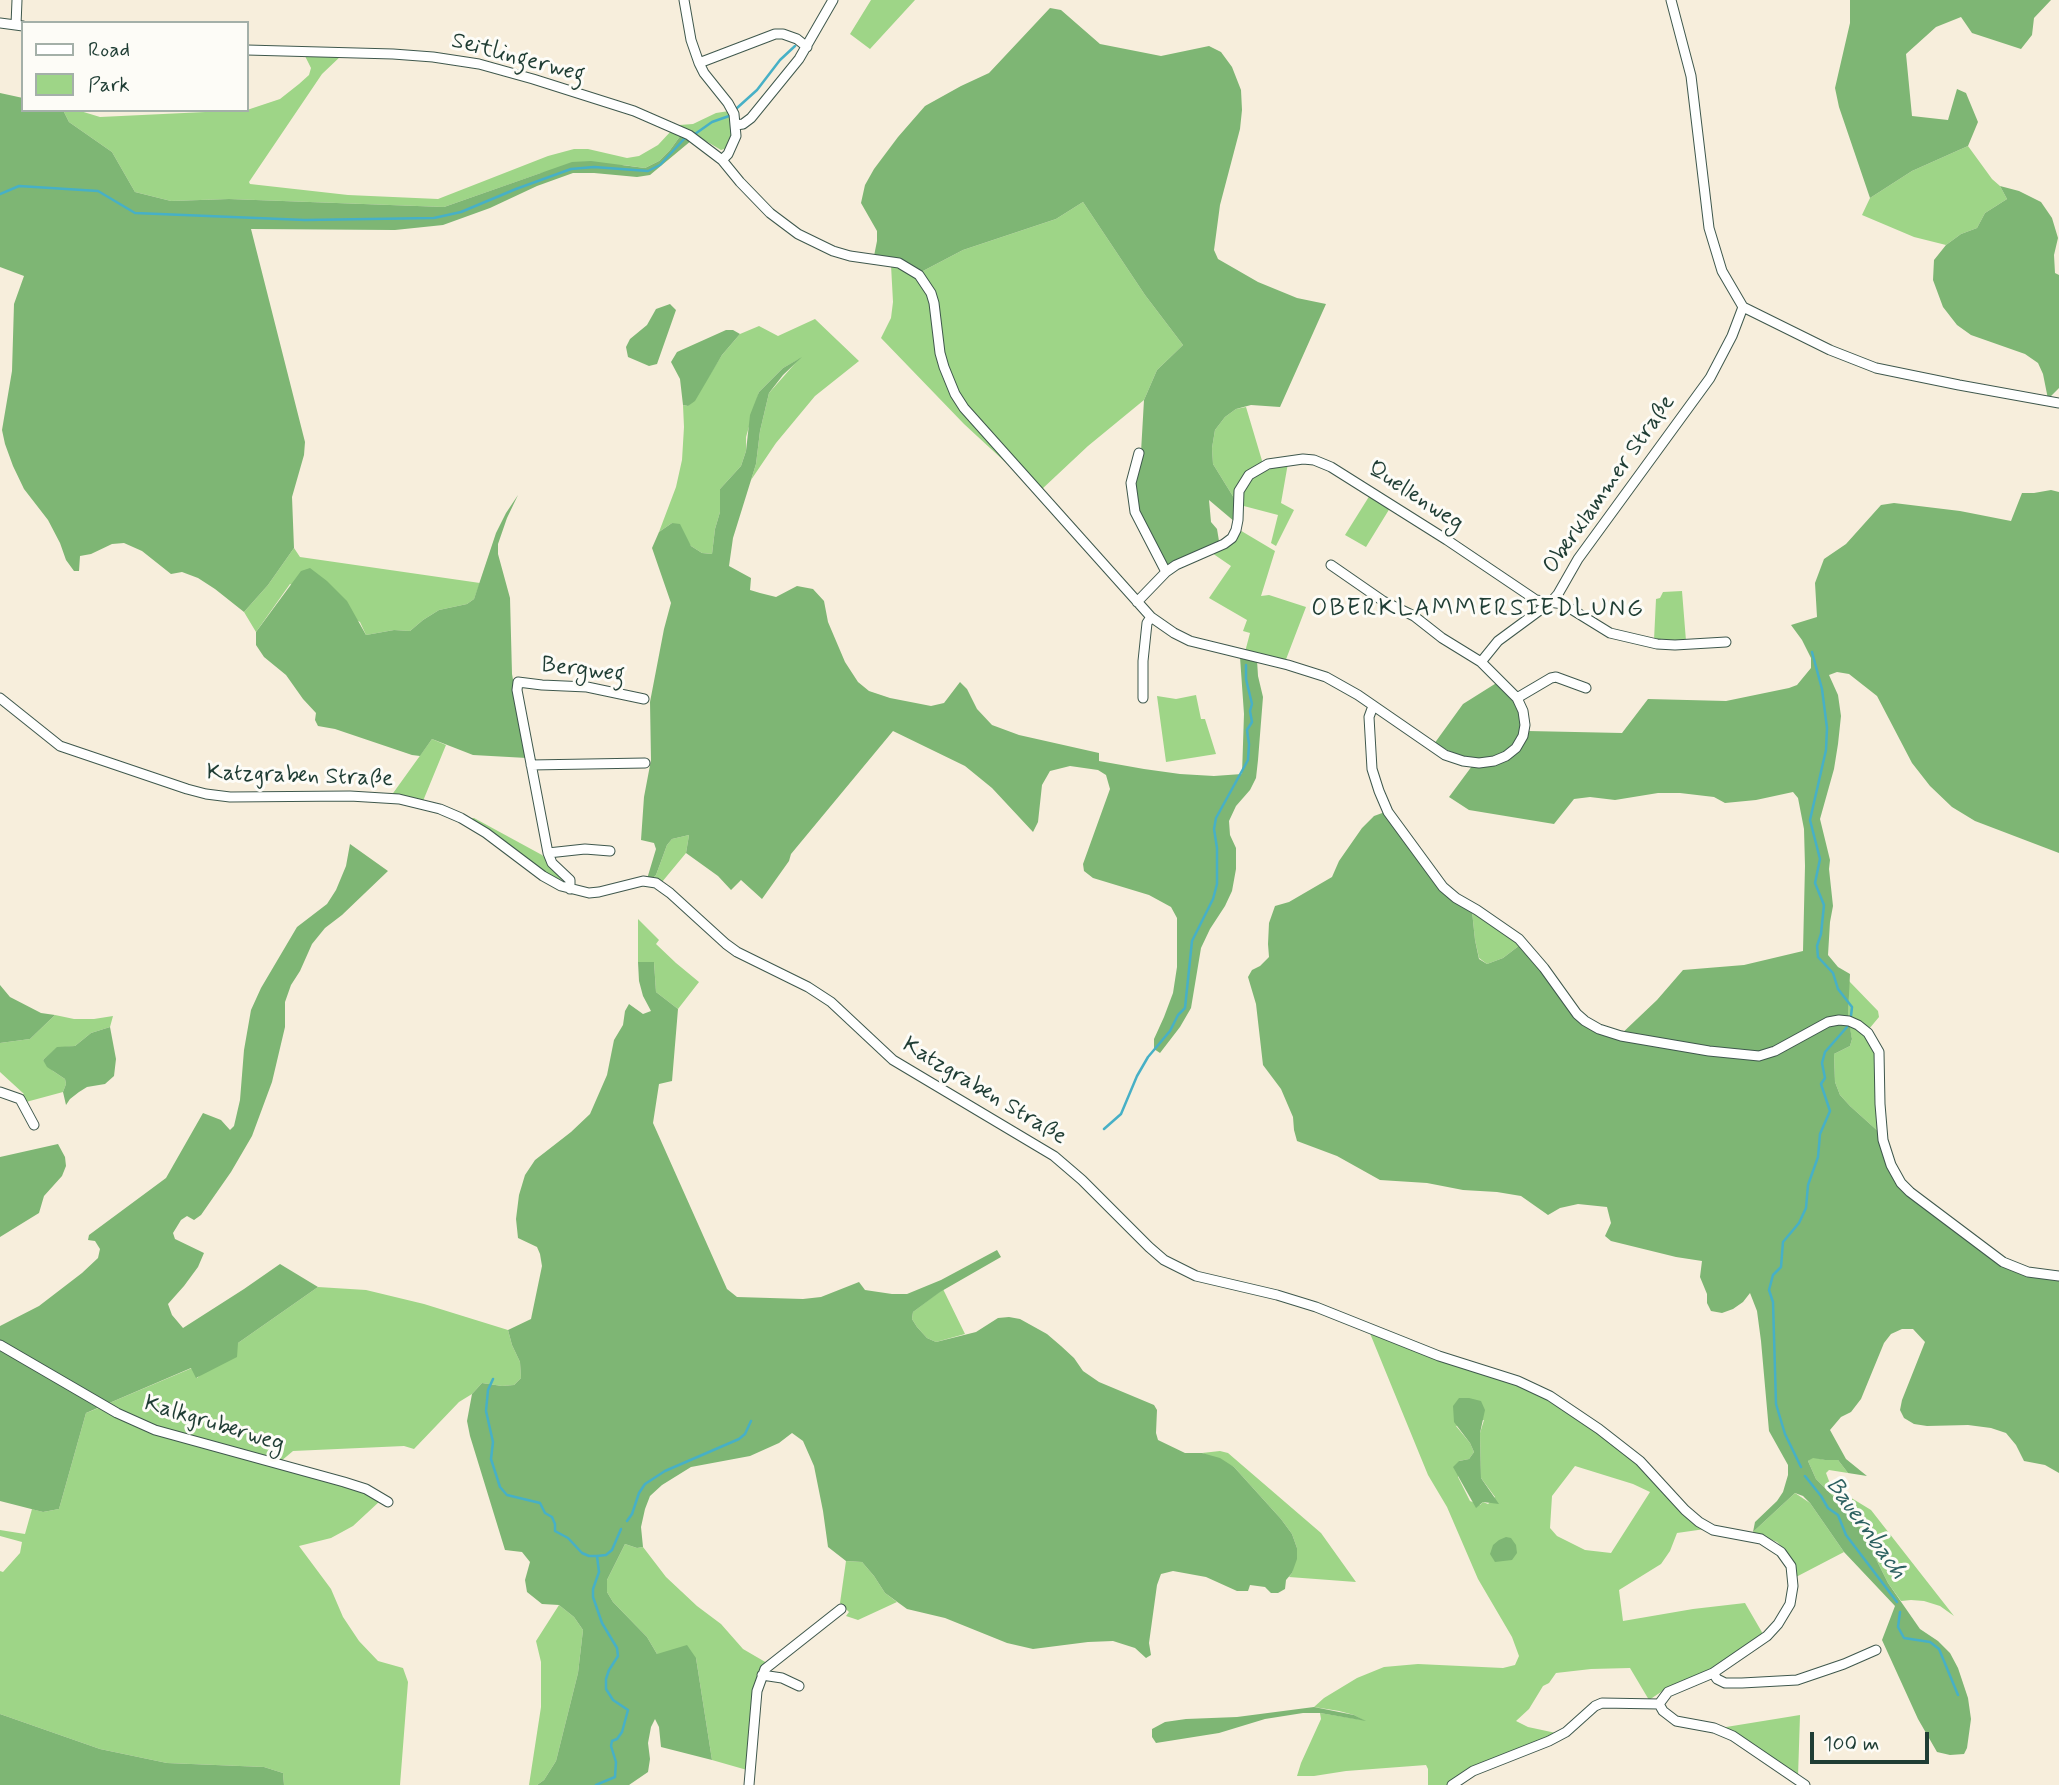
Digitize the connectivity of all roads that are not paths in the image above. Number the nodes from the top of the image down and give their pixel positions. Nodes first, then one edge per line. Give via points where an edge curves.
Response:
1 (17, 0) edge
2 (684, 0) edge
3 (833, 0) edge
4 (1671, 0) edge
5 (0, 23) edge
6 (20, 26) edge
7 (807, 47) junction
8 (248, 50) edge
9 (699, 63) junction
10 (736, 125) junction
11 (722, 160) junction
12 (1743, 307) junction
13 (2059, 403) edge
14 (1139, 453) dead end
15 (1331, 565) dead end
16 (1166, 572) junction
17 (1137, 602) junction
18 (1551, 602) junction
19 (1151, 617) junction
20 (1726, 642) dead end
21 (1481, 662) junction
22 (1586, 688) dead end
23 (0, 698) edge
24 (1143, 698) dead end
25 (1517, 698) junction
26 (644, 699) dead end
27 (1373, 706) junction
28 (645, 763) dead end
29 (531, 765) junction
30 (610, 851) dead end
31 (548, 853) junction
32 (570, 888) junction
33 (0, 1092) edge
34 (34, 1125) dead end
35 (2059, 1276) edge
36 (0, 1345) edge
37 (388, 1502) dead end
38 (841, 1609) dead end
39 (1876, 1650) dead end
40 (1713, 1674) junction
41 (762, 1675) junction
42 (799, 1686) dead end
43 (1659, 1704) junction
44 (749, 1785) edge
45 (1452, 1785) edge
46 (1805, 1785) edge

1 - 6 street
2 - 9 street
3 - 7 street
4 - 12 street via 1691,76 1713,243 1722,271
5 - 6 street
7 - 9 street via 797,39 775,34
7 - 10 street via 751,118
8 - 11 street, Seitlingerweg via 433,57 499,69 661,121
9 - 10 street via 728,103
10 - 11 street via 733,146
11 - 17 street, Seitlingerweg via 755,199 798,234 850,256 899,263 919,275 931,293 940,353 955,394
12 - 13 street via 1875,368
12 - 18 street, Oberklammer Straße via 1710,378
14 - 16 street via 1131,483 1135,512
15 - 21 street
16 - 17 street, Quellenweg
16 - 18 street, Quellenweg via 1232,538 1239,491 1249,475 1268,464 1303,459 1331,467 1536,600
17 - 19 street
18 - 20 street, Quellenweg via 1563,604 1611,633 1642,642
18 - 21 street, Oberklammer Straße via 1498,641
19 - 24 street via 1143,661
19 - 27 street via 1190,641 1326,677
21 - 25 street
22 - 25 street via 1556,677
23 - 32 street, Katzgraben Straße via 61,746 206,794 367,796 440,809 471,824 543,876
25 - 27 street via 1525,725 1516,748 1494,761 1479,763 1445,755
26 - 29 street, Bergweg via 587,687 518,682
27 - 35 street via 1369,717 1372,769 1395,821 1443,887 1519,939 1585,1021 1621,1036 1759,1056 1828,1023 1839,1020 1858,1025 1879,1052 1883,1140 1901,1183 2003,1262 2028,1272
28 - 29 street
29 - 31 street, Bergweg
30 - 31 street
31 - 32 street, Bergweg via 570,880
32 - 40 street, Katzgraben Straße via 589,893 643,881 656,883 726,944 831,1002 893,1060 1054,1156 1164,1260 1196,1276 1316,1307 1439,1356 1534,1387 1622,1446 1699,1522 1713,1530 1771,1544 1791,1566 1790,1604 1767,1636
33 - 34 street via 20,1099
36 - 37 street, Kalkgruberweg via 155,1430 344,1482
38 - 41 street
39 - 40 street via 1797,1680 1742,1684 1725,1682
40 - 43 street, Katzgraben Straße via 1668,1692
41 - 42 street
41 - 44 street
43 - 45 street via 1602,1703 1566,1732 1473,1771
43 - 46 street via 1676,1721 1733,1736

